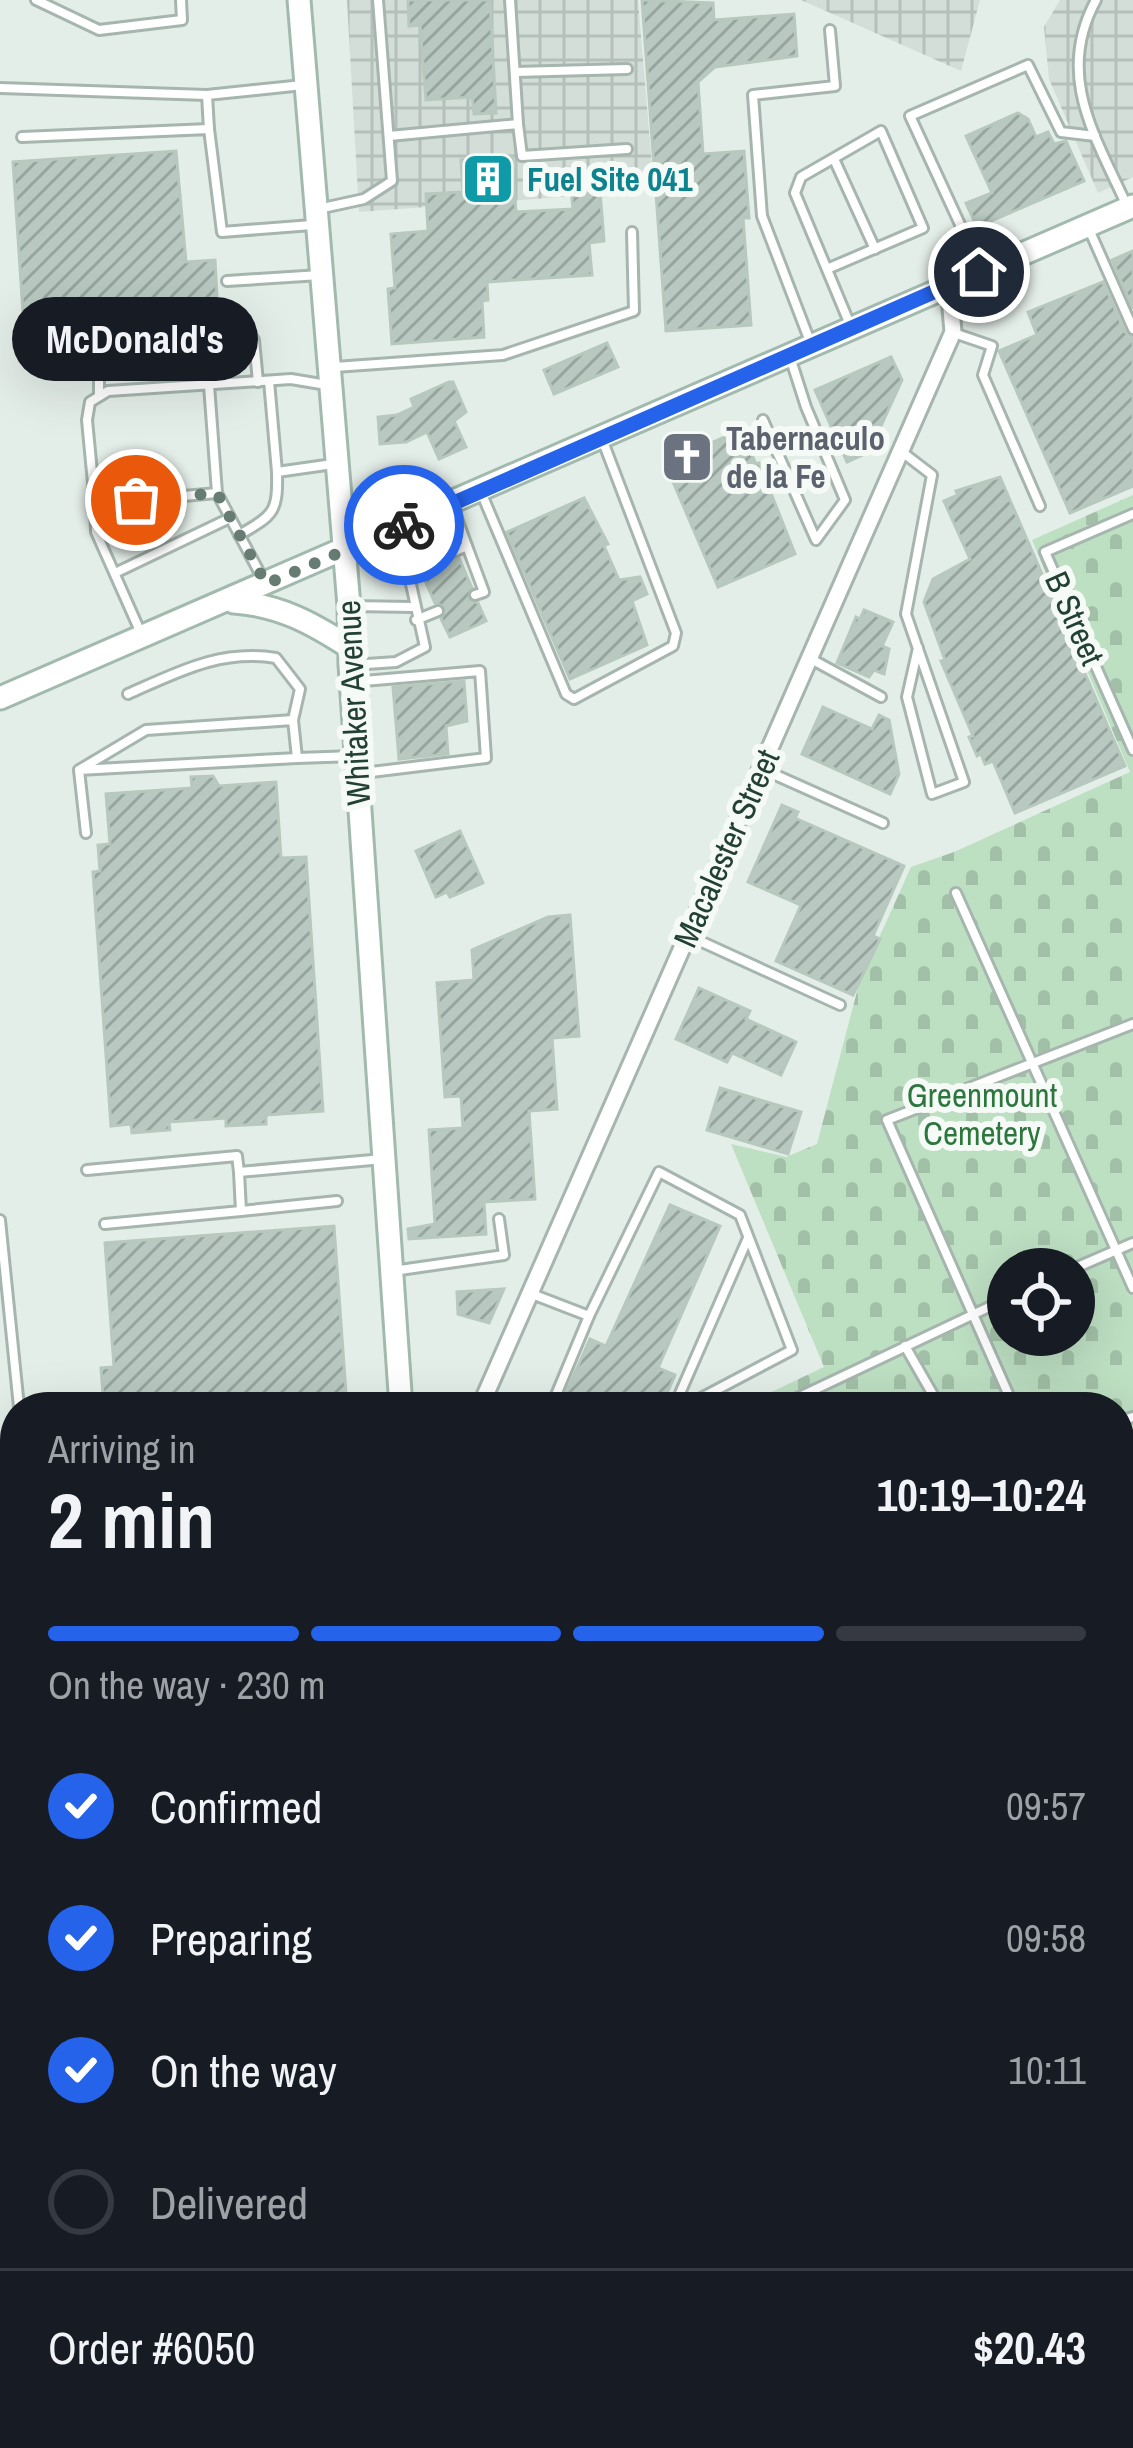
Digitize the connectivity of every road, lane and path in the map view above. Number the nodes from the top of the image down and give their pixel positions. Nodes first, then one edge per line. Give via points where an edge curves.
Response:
1 (36, 0) edge
2 (181, 0) edge
3 (298, 0) edge
4 (378, 0) edge
5 (509, 0) edge
6 (1096, 0) edge
7 (830, 30) dead end
8 (627, 69) dead end
9 (515, 72) junction
10 (305, 85) junction
11 (0, 88) edge
12 (207, 95) junction
13 (518, 124) junction
14 (209, 129) junction
15 (388, 136) junction
16 (1095, 136) junction
17 (22, 137) dead end
18 (627, 149) dead end
19 (834, 159) junction
20 (1131, 207) edge
21 (315, 217) junction
22 (1088, 225) junction
23 (632, 232) dead end
24 (875, 248) junction
25 (827, 269) junction
26 (982, 271) junction
27 (320, 275) junction
28 (227, 281) dead end
29 (950, 285) junction
30 (851, 328) junction
31 (1133, 329) edge
32 (952, 332) junction
33 (812, 346) junction
34 (790, 355) junction
35 (328, 376) junction
36 (269, 381) junction
37 (258, 382) junction
38 (209, 385) junction
39 (99, 396) junction
40 (764, 420) dead end
41 (602, 438) junction
42 (900, 451) junction
43 (335, 464) junction
44 (277, 472) junction
45 (480, 491) junction
46 (217, 493) junction
47 (95, 503) junction
48 (451, 504) junction
49 (1040, 506) dead end
50 (1133, 514) edge
51 (230, 518) junction
52 (390, 531) junction
53 (239, 535) junction
54 (467, 546) junction
55 (342, 552) junction
56 (475, 568) junction
57 (408, 571) junction
58 (465, 572) dead end
59 (115, 573) junction
60 (266, 584) junction
61 (428, 588) dead end
62 (412, 594) junction
63 (475, 595) dead end
64 (227, 601) junction
65 (349, 606) junction
66 (414, 607) junction
67 (438, 611) dead end
68 (416, 620) junction
69 (142, 638) junction
70 (918, 648) junction
71 (809, 658) junction
72 (350, 664) junction
73 (128, 694) dead end
74 (881, 697) dead end
75 (0, 698) edge
76 (293, 720) junction
77 (1133, 750) edge
78 (297, 758) junction
79 (357, 765) junction
80 (761, 769) junction
81 (79, 770) junction
82 (883, 824) dead end
83 (86, 833) dead end
84 (956, 893) dead end
85 (688, 935) junction
86 (840, 1005) dead end
87 (1133, 1024) edge
88 (1034, 1064) junction
89 (384, 1159) junction
90 (86, 1170) dead end
91 (239, 1172) junction
92 (337, 1201) dead end
93 (241, 1211) junction
94 (0, 1220) edge
95 (500, 1220) dead end
96 (105, 1224) dead end
97 (748, 1237) junction
98 (1133, 1243) edge
99 (1116, 1250) junction
100 (1095, 1259) edge
101 (392, 1271) junction
102 (1133, 1288) edge
103 (530, 1293) junction
104 (987, 1307) edge
105 (973, 1313) junction
106 (589, 1316) junction
107 (905, 1346) junction
108 (17, 1392) edge
109 (400, 1392) edge
110 (487, 1392) edge
111 (557, 1392) edge
112 (681, 1392) edge
113 (712, 1392) edge
114 (809, 1392) edge
115 (931, 1392) edge
116 (1007, 1392) edge

1 - 2 lane via 99,30 182,20
3 - 10 main road, Whitaker Avenue
4 - 15 lane
5 - 9 lane
6 - 16 lane via 1082,26 1078,69
7 - 33 lane via 835,86 753,95 761,216
8 - 9 lane
9 - 13 lane
10 - 12 lane
10 - 21 main road, Whitaker Avenue
11 - 12 lane
12 - 14 lane
13 - 15 lane
13 - 18 lane via 522,156
14 - 17 lane
14 - 21 lane via 221,232
15 - 21 lane via 392,182
16 - 20 lane
16 - 26 lane via 1061,132 1028,65 910,116
19 - 24 lane
19 - 24 lane via 880,131 923,228
19 - 25 lane via 802,177 795,194
20 - 22 main road
21 - 27 main road, Whitaker Avenue
22 - 26 main road
22 - 31 lane
23 - 35 lane via 634,311 503,355
24 - 25 lane
25 - 30 lane
26 - 29 main road
27 - 28 lane
27 - 35 main road, Whitaker Avenue
29 - 30 main road
29 - 32 street, Macalester Street
30 - 33 main road
32 - 42 street, Macalester Street
32 - 49 lane via 992,346 983,374
33 - 34 main road
34 - 40 lane via 845,500 816,540
34 - 41 main road
35 - 36 lane
35 - 43 main road, Whitaker Avenue
36 - 37 lane
36 - 44 lane
37 - 38 lane
37 - 39 lane via 248,331 115,336 99,352
38 - 39 lane
38 - 46 lane
39 - 47 lane via 87,420
41 - 45 main road
41 - 45 lane via 676,633 673,646 574,699
42 - 70 lane via 932,475 906,614
42 - 71 street, Macalester Street
43 - 44 lane
43 - 55 main road, Whitaker Avenue
44 - 53 lane via 278,504
45 - 48 main road
46 - 47 lane
46 - 51 lane
47 - 59 lane via 96,532
48 - 52 main road
48 - 54 lane
50 - 77 lane, B Street via 1046,552
51 - 53 lane
51 - 59 lane
52 - 55 main road
52 - 57 lane
53 - 60 lane
54 - 56 lane
54 - 57 lane
55 - 60 main road
55 - 65 main road, Whitaker Avenue
56 - 58 lane
56 - 63 lane via 484,592
57 - 62 lane
59 - 69 lane
60 - 64 main road
61 - 62 lane
62 - 66 lane
64 - 69 main road
64 - 72 main road via 307,620
65 - 66 lane
65 - 72 main road, Whitaker Avenue
66 - 68 lane
67 - 68 lane
68 - 72 lane via 424,647 396,662
69 - 75 main road
70 - 70 lane via 964,782 932,794 907,697
71 - 74 lane
71 - 80 street, Macalester Street
72 - 79 main road, Whitaker Avenue
72 - 79 lane via 480,671 486,758
73 - 76 lane via 205,660 245,653 276,658 300,689
76 - 78 lane
76 - 81 lane via 146,730
78 - 79 lane
78 - 81 lane
79 - 89 main road, Whitaker Avenue
80 - 82 lane
80 - 85 street, Macalester Street
81 - 83 lane
84 - 88 lane
85 - 86 lane
85 - 103 street, Macalester Street
87 - 88 lane
88 - 99 lane
88 - 105 lane via 887,1120
89 - 91 lane
89 - 101 main road, Whitaker Avenue
90 - 91 lane via 237,1156
91 - 93 lane
92 - 93 lane
93 - 96 lane
94 - 108 lane
95 - 101 lane via 504,1255
97 - 106 lane via 740,1215 659,1172
97 - 112 lane
97 - 113 lane via 792,1350
98 - 99 lane
99 - 100 lane
99 - 102 lane
101 - 109 main road, Whitaker Avenue
103 - 106 lane
103 - 110 street, Macalester Street
104 - 105 lane
105 - 107 lane
105 - 116 lane
106 - 111 lane
107 - 114 lane
107 - 115 lane

